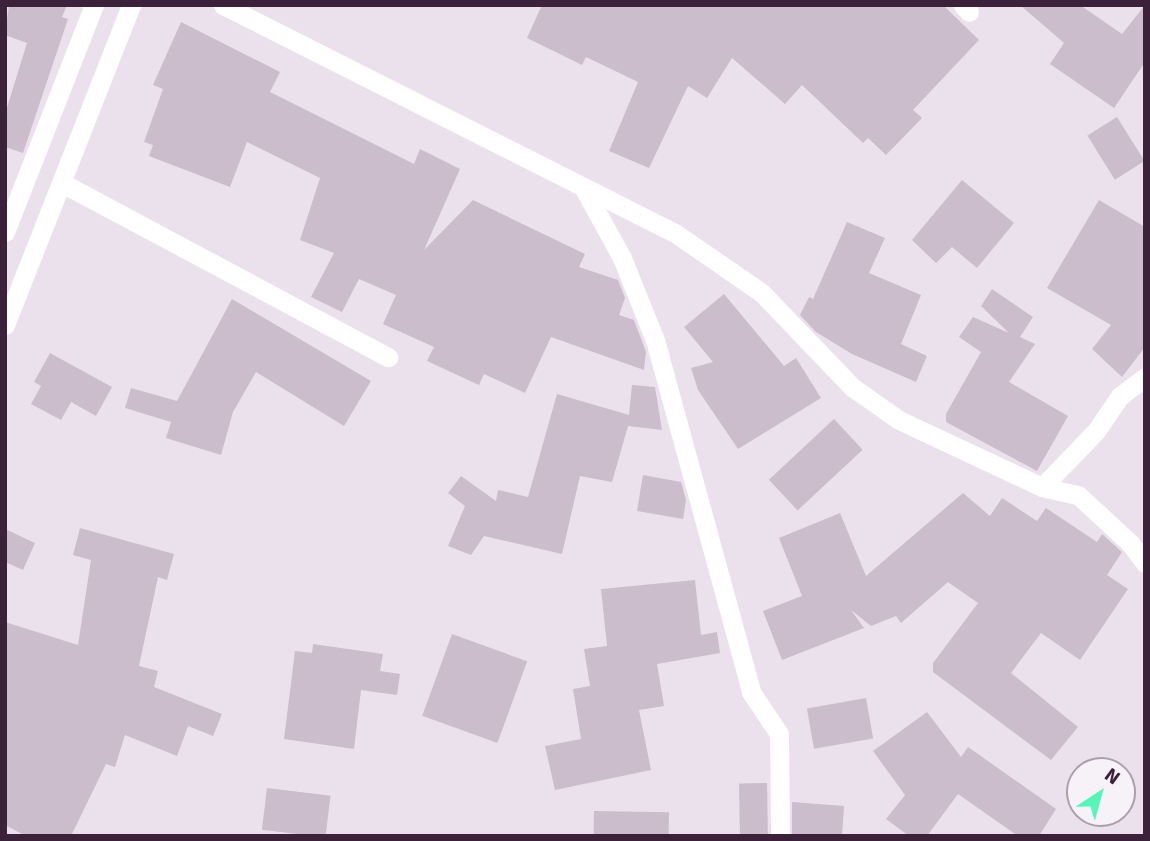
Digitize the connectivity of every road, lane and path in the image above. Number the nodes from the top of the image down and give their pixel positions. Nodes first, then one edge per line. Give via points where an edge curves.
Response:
1 (94, 5) edge
2 (131, 5) edge
3 (223, 5) edge
4 (62, 183) junction
5 (583, 187) junction
6 (5, 232) edge
7 (5, 325) edge
8 (388, 357) dead end
9 (1145, 377) edge
10 (1042, 487) junction
11 (1145, 563) edge
12 (780, 836) edge

1 - 6 street
2 - 4 street
3 - 5 street
4 - 7 street
4 - 8 street
5 - 10 street via 675,233 762,293 852,387 898,420
5 - 12 street via 622,258 655,340 751,692 779,734
9 - 10 street via 1120,396 1096,430
10 - 11 street via 1078,495

